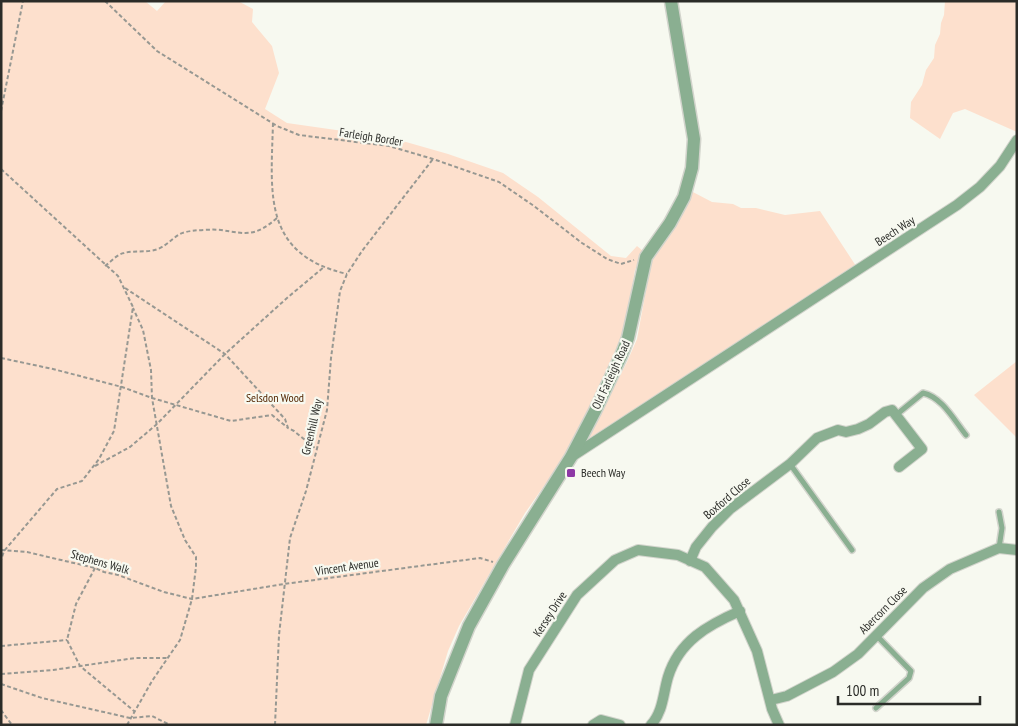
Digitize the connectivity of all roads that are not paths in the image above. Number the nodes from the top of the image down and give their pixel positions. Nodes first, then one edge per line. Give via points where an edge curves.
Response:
1 (671, 1) edge
2 (1017, 140) edge
3 (895, 415) junction
4 (966, 435) dead end
5 (571, 457) junction
6 (790, 464) junction
7 (899, 467) dead end
8 (999, 512) dead end
9 (999, 548) junction
10 (852, 550) dead end
11 (1017, 550) edge
12 (690, 561) junction
13 (740, 611) junction
14 (876, 635) junction
15 (771, 700) junction
16 (876, 708) dead end
17 (436, 725) edge
18 (515, 725) edge
19 (593, 725) edge
20 (620, 725) edge
21 (651, 725) edge
22 (778, 725) edge

1 - 5 street, Old Farleigh Road via 694,139 692,168 684,197 646,257 622,356
2 - 5 street, Beech Way via 1000,166 957,205
3 - 4 lane via 923,394 931,395
3 - 6 street, Boxford Close via 892,410 885,412 858,429 838,430 817,438
3 - 7 street via 922,449
5 - 17 street, Old Farleigh Road via 469,626 441,696
6 - 10 lane
6 - 12 street, Boxford Close via 730,509 696,547
8 - 9 lane via 1002,528
9 - 11 street
9 - 14 street, Abercorn Close via 950,570 923,588
12 - 13 street, Kersey Drive via 705,567
12 - 18 street, Kersey Drive via 678,555 638,550 615,560 577,595 528,670
13 - 15 street, Kersey Drive via 757,651
13 - 21 street via 708,626 685,646 668,677 658,716
14 - 15 street, Abercorn Close via 858,654 833,672 787,696
14 - 16 lane via 911,671 909,678
15 - 22 street, Kersey Drive
19 - 20 street via 601,720

